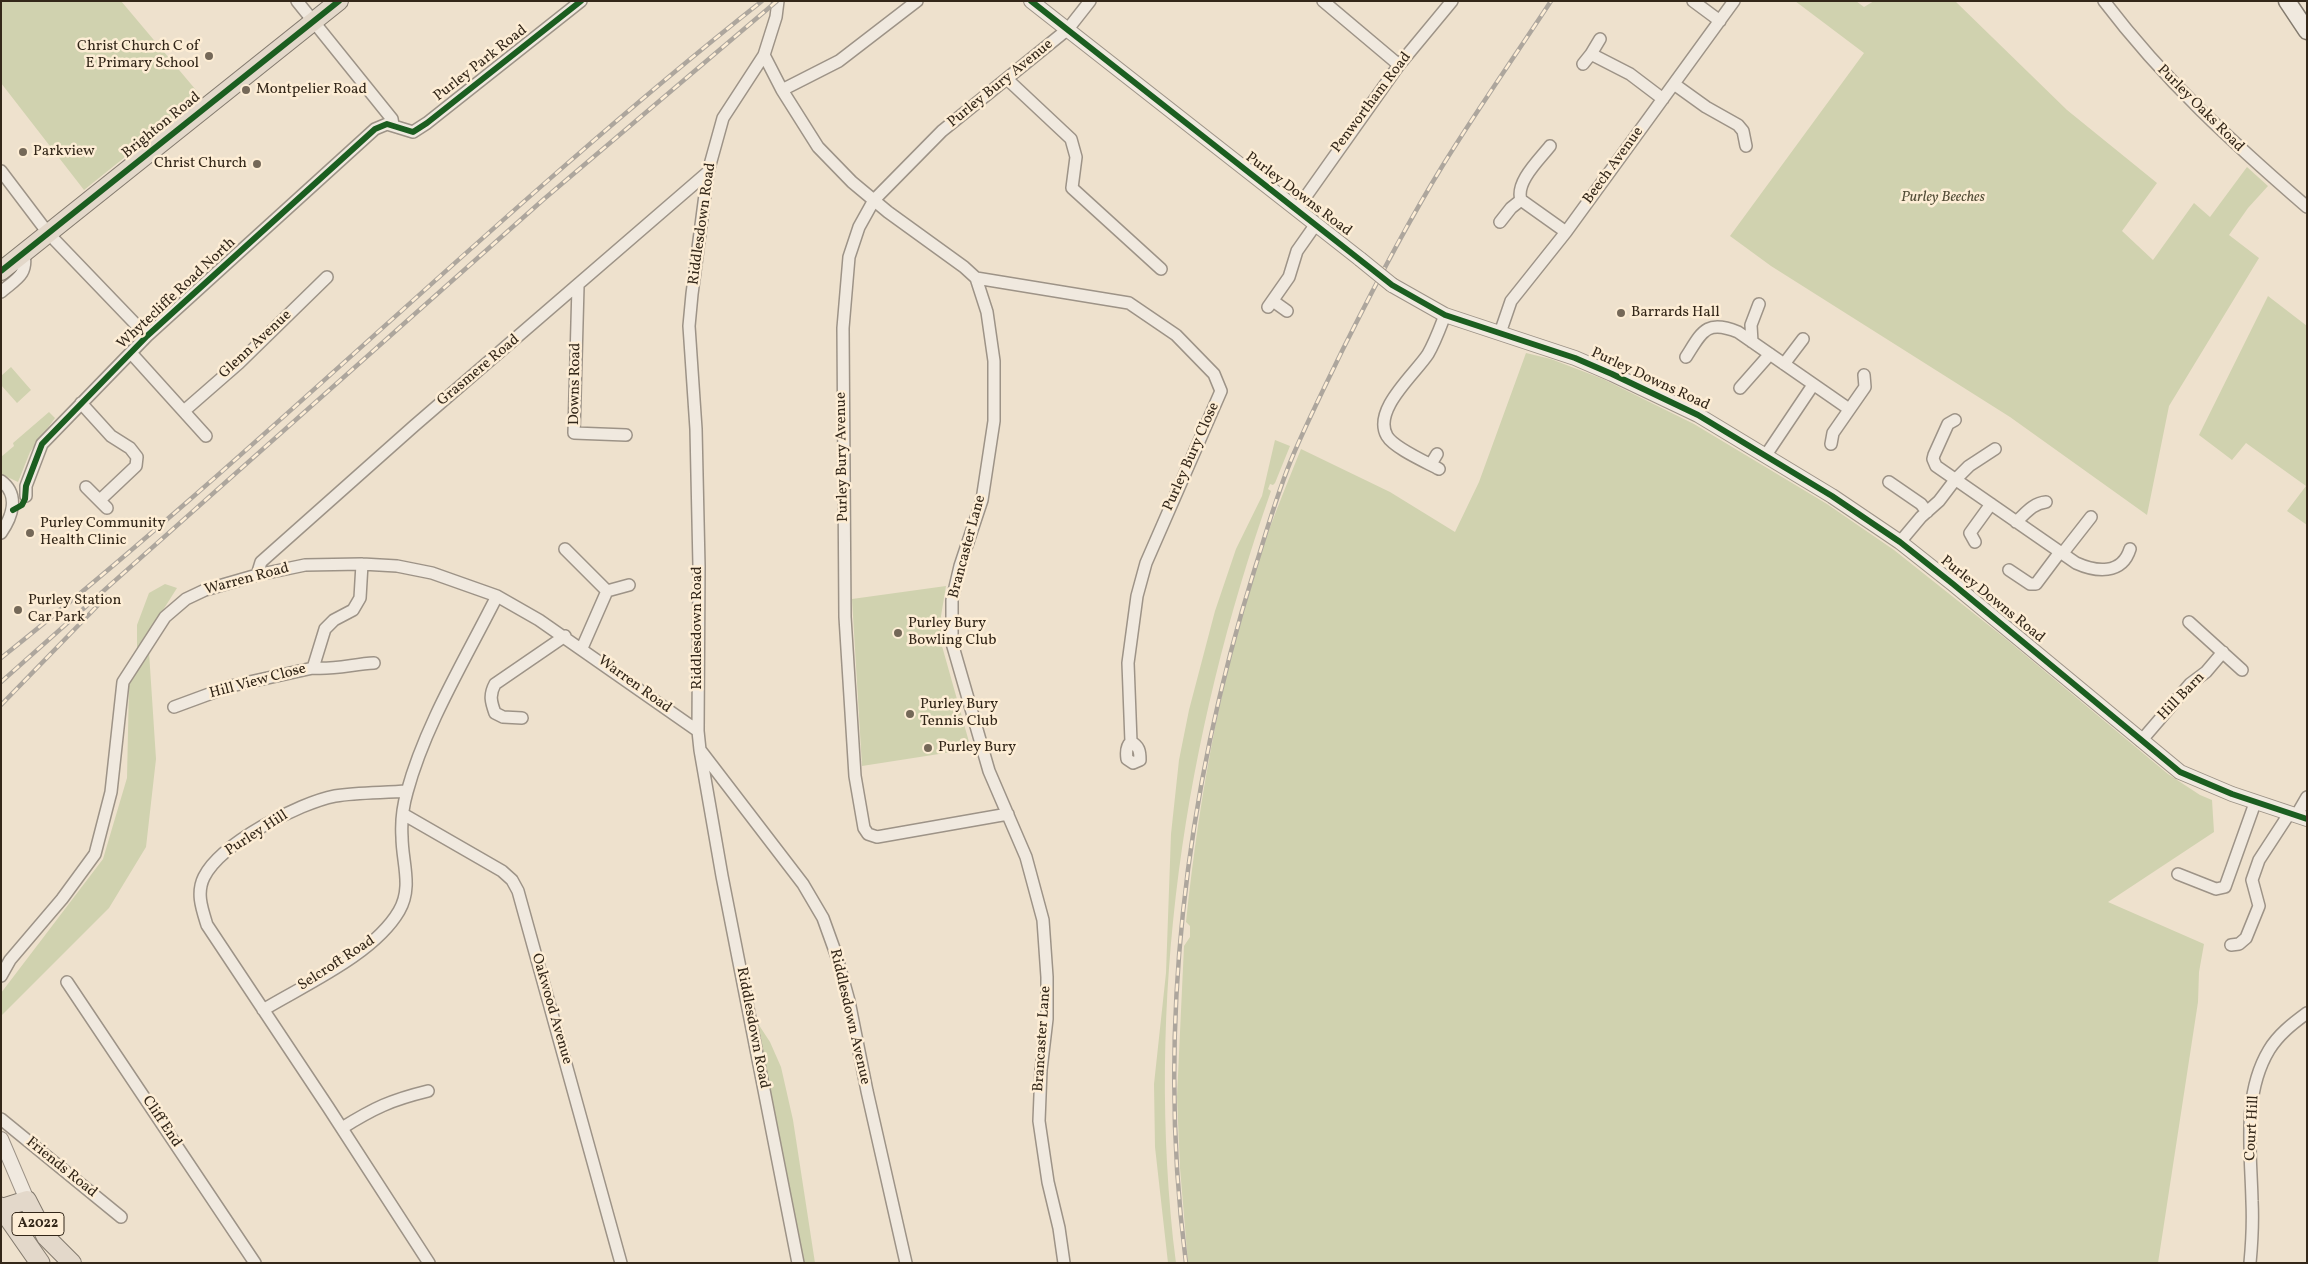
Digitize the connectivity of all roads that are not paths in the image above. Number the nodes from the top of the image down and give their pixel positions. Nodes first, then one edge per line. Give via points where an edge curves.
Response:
1 (297, 1) edge
2 (339, 1) edge
3 (582, 1) edge
4 (778, 1) edge
5 (917, 1) edge
6 (1030, 1) edge
7 (1090, 1) edge
8 (1323, 1) edge
9 (1452, 1) edge
10 (1693, 1) edge
11 (1734, 1) edge
12 (2104, 1) edge
13 (2287, 1) edge
14 (1720, 21) junction
15 (313, 22) junction
16 (1068, 29) junction
17 (2307, 31) edge
18 (1600, 39) dead end
19 (1591, 54) junction
20 (764, 55) junction
21 (1583, 64) dead end
22 (1399, 65) junction
23 (1007, 79) junction
24 (1674, 84) junction
25 (782, 90) junction
26 (1663, 99) junction
27 (393, 125) junction
28 (1550, 146) dead end
29 (1746, 146) dead end
30 (1, 171) edge
31 (708, 172) junction
32 (874, 200) junction
33 (1521, 200) junction
34 (2307, 207) edge
35 (1297, 209) junction
36 (1500, 222) dead end
37 (1316, 224) junction
38 (1566, 232) junction
39 (48, 233) junction
40 (24, 254) junction
41 (1161, 269) dead end
42 (1, 271) edge
43 (327, 277) dead end
44 (976, 278) junction
45 (578, 286) junction
46 (1, 292) edge
47 (1759, 304) dead end
48 (1287, 311) dead end
49 (1445, 315) junction
50 (1500, 333) junction
51 (147, 336) junction
52 (1803, 339) dead end
53 (1752, 342) junction
54 (131, 353) junction
55 (1770, 354) junction
56 (1686, 357) dead end
57 (1784, 364) junction
58 (1864, 375) dead end
59 (1813, 386) junction
60 (1740, 388) dead end
61 (81, 403) junction
62 (1848, 409) junction
63 (184, 412) junction
64 (1955, 420) dead end
65 (626, 435) dead end
66 (206, 436) dead end
67 (1831, 444) dead end
68 (1995, 449) dead end
69 (1437, 454) dead end
70 (1766, 455) junction
71 (1955, 480) junction
72 (1, 481) edge
73 (1889, 482) dead end
74 (86, 487) dead end
75 (26, 496) dead end
76 (2046, 502) dead end
77 (1991, 504) junction
78 (1927, 512) junction
79 (2091, 517) dead end
80 (2016, 522) junction
81 (1, 533) edge
82 (1900, 542) junction
83 (1975, 542) dead end
84 (565, 548) dead end
85 (2130, 550) dead end
86 (2061, 553) junction
87 (362, 564) junction
88 (2009, 570) dead end
89 (257, 575) junction
90 (629, 585) dead end
91 (607, 591) junction
92 (497, 596) junction
93 (2189, 622) dead end
94 (565, 636) junction
95 (582, 648) junction
96 (2223, 652) junction
97 (374, 664) dead end
98 (313, 668) junction
99 (2242, 670) dead end
100 (174, 707) dead end
101 (522, 718) dead end
102 (698, 730) junction
103 (2141, 741) junction
104 (1131, 742) dead end
105 (700, 750) junction
106 (408, 791) junction
107 (2307, 797) edge
108 (2255, 802) junction
109 (403, 814) junction
110 (1008, 814) junction
111 (2297, 816) edge
112 (2178, 874) dead end
113 (2231, 945) dead end
114 (1, 976) edge
115 (67, 982) dead end
116 (263, 1010) junction
117 (2307, 1013) edge
118 (428, 1090) dead end
119 (1, 1119) edge
120 (342, 1128) junction
121 (1, 1140) edge
122 (27, 1200) junction
123 (2, 1208) edge
124 (121, 1217) dead end
125 (40, 1263) edge
126 (72, 1263) edge
127 (255, 1263) edge
128 (429, 1263) edge
129 (621, 1263) edge
130 (798, 1263) edge
131 (906, 1263) edge
132 (1064, 1263) edge
133 (2250, 1263) edge

1 - 15 street
2 - 15 main road, Brighton Road
3 - 27 street, Purley Park Road via 427,124 413,132
4 - 20 street, Riddlesdown Road
5 - 25 street via 839,61
6 - 16 street, Purley Downs Road
7 - 16 street, Purley Bury Avenue
8 - 22 street
9 - 22 street, Penwortham Road
10 - 14 street
11 - 14 street, Beech Avenue
12 - 34 street, Purley Oaks Road via 2136,44 2203,114
13 - 17 main road
14 - 24 street, Beech Avenue
15 - 27 street via 392,119
15 - 39 main road, Brighton Road
16 - 23 street, Purley Bury Avenue
16 - 35 street, Purley Downs Road
18 - 19 street
19 - 21 street
19 - 26 street via 1630,74
20 - 25 street
20 - 31 street, Riddlesdown Road via 723,118
22 - 35 street, Penwortham Road
23 - 32 street, Purley Bury Avenue via 942,131
23 - 41 street via 1071,139 1076,157 1072,188
24 - 26 street, Beech Avenue
24 - 29 street via 1738,125
25 - 32 street via 818,147
26 - 38 street, Beech Avenue
27 - 51 street, Whytecliffe Road North via 381,125 375,129
28 - 33 street via 1524,180
30 - 39 street
31 - 45 street, Grasmere Road
31 - 102 street, Riddlesdown Road via 689,326 696,428
32 - 44 street
32 - 110 street, Purley Bury Avenue via 848,257 843,328 845,618 855,776 864,828 868,834 878,837
33 - 36 street
33 - 38 street
35 - 37 street, Purley Downs Road
37 - 48 street via 1297,251 1289,277 1271,304
37 - 49 street, Purley Downs Road, bridge via 1392,285
38 - 50 street, Beech Avenue via 1511,301
39 - 40 main road, Brighton Road
39 - 51 street
40 - 42 main road, Brighton Road
40 - 46 street via 24,272
43 - 63 street, Glenn Avenue
44 - 104 street, Purley Bury Close via 1129,303 1176,335 1214,374 1221,390 1146,563 1137,596 1128,663
44 - 110 street, Brancaster Lane via 992,342 994,421 982,500 952,600 952,643 986,762
45 - 65 street, Downs Road via 574,433
45 - 89 street, Grasmere Road via 300,526 261,562
47 - 53 street via 1752,325
49 - 50 street, Purley Downs Road
49 - 69 street via 1427,354 1393,399 1385,415 1384,428 1388,438 1435,467
50 - 70 street, Purley Downs Road via 1612,374 1698,415
51 - 54 street, Whytecliffe Road North
52 - 57 street
53 - 55 street
53 - 56 street via 1726,328 1708,328
54 - 61 street, Whytecliffe Road North
54 - 63 street
55 - 57 street
55 - 60 street
57 - 59 street
58 - 62 street via 1865,387
59 - 62 street
59 - 70 street
61 - 74 street via 111,436 130,448 137,457 136,466 104,504
61 - 75 street, Whytecliffe Road North via 42,444 26,486
62 - 67 street via 1833,432
63 - 66 street
64 - 71 street via 1948,424 1933,459 1936,466
68 - 71 street
70 - 82 street, Purley Downs Road
71 - 77 street
71 - 78 street
72 - 81 street via 11,496 14,510
73 - 78 street
76 - 80 street via 2040,502
77 - 80 street
77 - 83 street via 1970,533
78 - 82 street
79 - 86 street
80 - 86 street
82 - 103 street, Purley Downs Road
84 - 91 street
85 - 86 street via 2123,563 2096,570 2084,567
86 - 88 street via 2036,584 2030,584
87 - 89 street, Warren Road via 305,565
87 - 92 street, Warren Road via 432,572
87 - 98 street, Hill View Close via 360,598 353,610 325,629
89 - 114 street, Warren Road via 186,599 158,626 123,682 111,792 95,854 10,960
90 - 91 street
91 - 95 street
92 - 94 street, Warren Road
92 - 106 street, Selcroft Road via 430,730
93 - 96 street
94 - 95 street, Warren Road
94 - 101 street via 494,684 490,698 495,713
95 - 102 street, Warren Road
96 - 99 street
96 - 103 street, Hill Barn via 2206,672 2190,684
97 - 98 street, Hill View Close
98 - 100 street, Hill View Close via 231,686
102 - 105 street, Riddlesdown Road
103 - 108 street, Purley Downs Road via 2188,776
105 - 130 street, Riddlesdown Road
105 - 131 street, Riddlesdown Avenue via 803,884 823,918 849,1000 866,1092
106 - 109 street, Selcroft Road
106 - 116 street, Purley Hill via 336,796 301,806 231,848 204,878 199,900 207,925
107 - 111 street
108 - 111 street, Purley Downs Road
108 - 112 street via 2224,887 2216,889
109 - 116 street, Selcroft Road via 407,891 400,910 381,935 358,953
109 - 129 street, Oakwood Avenue via 502,871 518,891
110 - 132 street, Brancaster Lane via 1026,857 1043,920 1047,977 1039,1121
111 - 113 street via 2259,860 2252,880 2259,906 2246,938
115 - 127 street, Cliff End
116 - 120 street
117 - 133 street, Court Hill via 2281,1034 2270,1048 2255,1085 2250,1134
118 - 120 street via 394,1099
119 - 124 street, Friends Road
120 - 128 street
121 - 122 street
122 - 123 main road, A2022
122 - 126 main road, A2022 via 46,1237
123 - 125 highway

